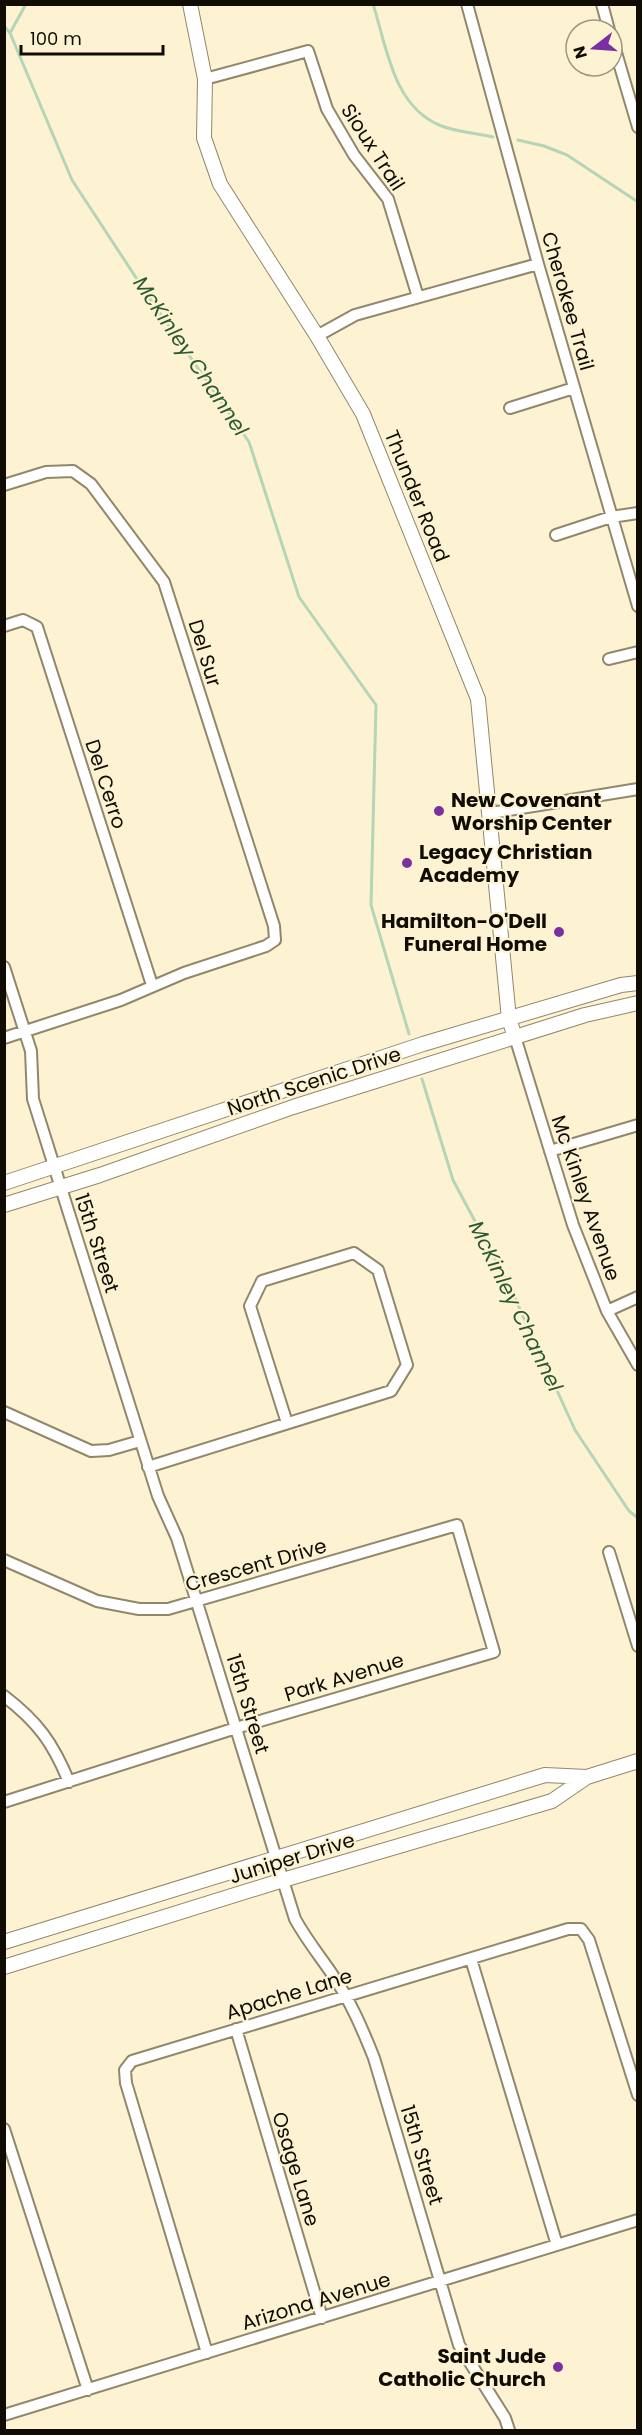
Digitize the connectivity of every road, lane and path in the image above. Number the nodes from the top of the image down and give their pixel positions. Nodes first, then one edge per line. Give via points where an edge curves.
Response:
1 (190, 4) edge
2 (467, 4) edge
3 (624, 78) edge
4 (205, 79) junction
5 (638, 127) edge
6 (538, 264) junction
7 (418, 297) junction
8 (317, 336) junction
9 (574, 388) junction
10 (510, 408) dead end
11 (4, 485) edge
12 (638, 513) edge
13 (611, 517) junction
14 (556, 534) dead end
15 (638, 606) edge
16 (4, 626) edge
17 (638, 652) edge
18 (609, 659) dead end
19 (638, 789) edge
20 (491, 813) junction
21 (4, 967) edge
22 (638, 984) edge
23 (153, 985) junction
24 (638, 1003) edge
25 (509, 1019) junction
26 (26, 1032) junction
27 (515, 1037) junction
28 (4, 1038) edge
29 (288, 1090) junction
30 (292, 1107) junction
31 (638, 1125) edge
32 (550, 1151) junction
33 (54, 1167) junction
34 (4, 1183) edge
35 (60, 1187) junction
36 (4, 1205) edge
37 (638, 1296) edge
38 (607, 1311) junction
39 (638, 1365) edge
40 (4, 1412) edge
41 (287, 1424) junction
42 (140, 1441) junction
43 (148, 1467) junction
44 (609, 1552) dead end
45 (4, 1560) edge
46 (476, 1588) joint
47 (196, 1602) junction
48 (638, 1646) edge
49 (4, 1696) edge
50 (237, 1728) junction
51 (638, 1761) edge
52 (587, 1777) junction
53 (69, 1782) junction
54 (4, 1802) edge
55 (276, 1859) junction
56 (283, 1880) junction
57 (5, 1942) edge
58 (471, 1959) junction
59 (8, 1966) edge
60 (345, 1996) junction
61 (236, 2029) junction
62 (638, 2095) edge
63 (4, 2128) edge
64 (638, 2220) edge
65 (557, 2245) junction
66 (441, 2282) junction
67 (322, 2318) junction
68 (207, 2353) junction
69 (88, 2390) junction
70 (4, 2415) edge
71 (509, 2430) edge

1 - 4 street, Thunder Road
2 - 6 street, Cherokee Trail
3 - 5 street
4 - 7 street, Sioux Trail via 308,51 327,109 354,155 388,199
4 - 8 street, Thunder Road via 204,138 220,184
6 - 7 street
6 - 9 street, Cherokee Trail
7 - 8 street via 355,315
8 - 20 street, Thunder Road via 363,414 478,699
9 - 10 street
9 - 13 street, Cherokee Trail
11 - 23 street, Del Sur via 46,472 73,471 92,484 164,582 274,926 275,940 267,946
12 - 13 street
13 - 14 street
13 - 15 street, Cherokee Trail
16 - 23 street, Del Cerro via 23,620 37,627
17 - 18 street
19 - 20 street
20 - 25 street, Thunder Road
21 - 26 street, 15th Street
22 - 25 street, North Scenic Drive via 621,985
23 - 26 street
24 - 27 street, North Scenic Drive
25 - 27 street, Thunder Road
25 - 29 street, North Scenic Drive
26 - 28 street
26 - 33 street, 15th Street via 33,1099
27 - 30 street, North Scenic Drive
27 - 32 street, Mc Kinley Avenue
29 - 30 street
29 - 33 street, North Scenic Drive
30 - 35 street, North Scenic Drive
31 - 32 street
32 - 38 street, Mc Kinley Avenue via 573,1225
33 - 34 street, North Scenic Drive
33 - 35 street, 15th Street
35 - 36 street, North Scenic Drive
35 - 42 street, 15th Street
37 - 38 street
38 - 39 street, Mc Kinley Avenue
40 - 42 street via 91,1451
41 - 41 street via 391,1391 407,1365 378,1270 354,1253 262,1281 250,1306
41 - 43 street
42 - 43 street, 15th Street
43 - 47 street, 15th Street via 177,1539
44 - 48 street
45 - 47 street, Crescent Drive via 116,1606 168,1609
46 - 47 street, Crescent Drive via 457,1525
46 - 50 street, Park Avenue via 494,1652
47 - 50 street, 15th Street
49 - 53 street via 49,1738
50 - 53 street, Park Avenue
50 - 55 street, 15th Street
51 - 52 street, Juniper Drive
52 - 55 street, Juniper Drive via 545,1775
52 - 56 street, Juniper Drive via 552,1800
53 - 54 street, Park Avenue
55 - 56 street, 15th Street
55 - 57 street, Juniper Drive
56 - 59 street, Juniper Drive
56 - 60 street, 15th Street via 295,1919
57 - 59 street
58 - 60 street, Apache Lane
58 - 62 street, Apache Lane via 568,1929 581,1929 589,1940
58 - 65 street
60 - 61 street, Apache Lane
60 - 66 street, 15th Street via 374,2058
61 - 67 street, Osage Lane
61 - 68 street, Apache Lane via 132,2061 126,2070 126,2083
63 - 69 street
64 - 65 street, Arizona Avenue
65 - 66 street, Arizona Avenue
66 - 67 street, Arizona Avenue
66 - 71 street, 15th Street via 459,2344
67 - 68 street, Arizona Avenue
68 - 69 street, Arizona Avenue
69 - 70 street, Arizona Avenue

